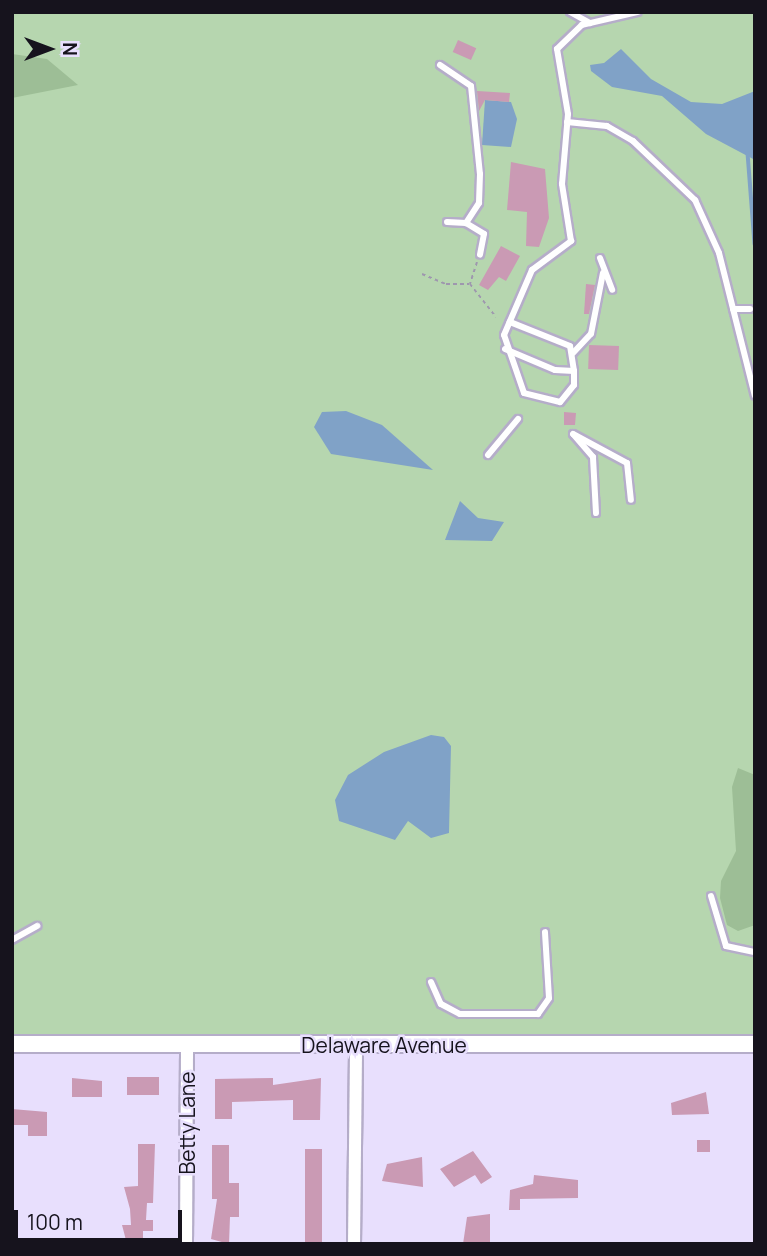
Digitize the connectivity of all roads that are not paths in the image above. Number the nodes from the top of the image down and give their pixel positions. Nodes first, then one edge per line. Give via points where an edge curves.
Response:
1 (570, 12) edge
2 (638, 12) edge
3 (590, 23) junction
4 (440, 65) dead end
5 (567, 122) junction
6 (447, 222) dead end
7 (466, 223) junction
8 (480, 256) road end
9 (600, 258) dead end
10 (603, 273) junction
11 (612, 290) dead end
12 (733, 309) junction
13 (750, 309) dead end
14 (509, 322) junction
15 (505, 349) junction
16 (573, 353) junction
17 (574, 371) junction
18 (755, 396) edge
19 (518, 419) dead end
20 (589, 451) junction
21 (604, 453) junction
22 (488, 455) dead end
23 (631, 500) dead end
24 (596, 513) dead end
25 (712, 896) dead end
26 (37, 926) dead end
27 (545, 932) dead end
28 (12, 940) edge
29 (755, 952) edge
30 (430, 982) dead end
31 (12, 1044) edge
32 (755, 1044) edge
33 (187, 1045) junction
34 (356, 1045) junction
35 (186, 1244) edge
36 (354, 1244) edge

1 - 3 lane
2 - 3 lane
3 - 5 lane via 557,49
4 - 7 lane via 471,86 479,203
5 - 12 lane via 607,126 676,176 712,229
5 - 14 lane via 562,184 571,241 532,270
6 - 7 lane
7 - 8 lane via 484,234
9 - 10 lane
10 - 11 lane
10 - 16 lane via 591,334
12 - 13 lane
12 - 18 lane
14 - 15 lane
14 - 16 lane
15 - 17 lane via 555,370
15 - 17 lane via 524,393 560,402 574,385
16 - 17 lane
19 - 22 lane
20 - 21 lane
20 - 21 lane via 573,434 591,439
20 - 24 lane
21 - 23 lane via 629,467
25 - 29 lane via 726,946
26 - 28 lane
27 - 30 lane via 549,998 538,1014 460,1014 441,1004
31 - 33 street, Delaware Avenue
32 - 34 street, Delaware Avenue
33 - 34 street, Delaware Avenue
33 - 35 street, Betty Lane
34 - 36 street

